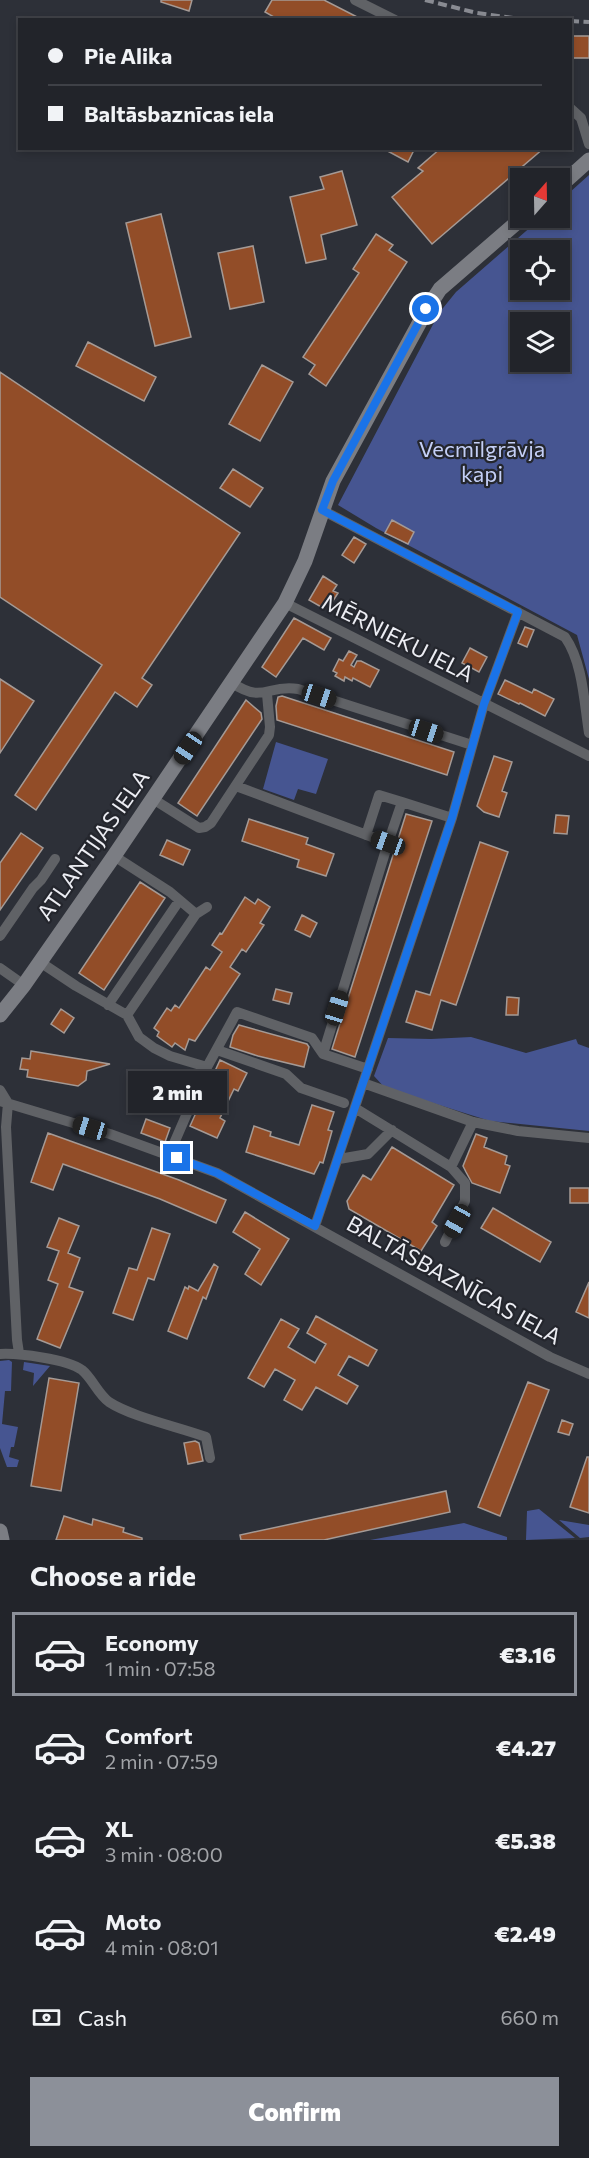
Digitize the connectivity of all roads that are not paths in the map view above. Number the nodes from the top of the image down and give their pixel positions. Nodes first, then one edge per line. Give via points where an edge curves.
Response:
1 (355, 0) edge
2 (391, 18) edge
3 (572, 110) edge
4 (589, 144) edge
5 (589, 160) edge
6 (570, 177) edge
7 (510, 228) edge
8 (322, 510) junction
9 (285, 603) junction
10 (518, 612) junction
11 (232, 683) junction
12 (267, 694) junction
13 (484, 704) junction
14 (589, 733) edge
15 (472, 745) junction
16 (589, 756) edge
17 (236, 786) junction
18 (153, 799) junction
19 (402, 802) junction
20 (452, 818) junction
21 (366, 835) junction
22 (388, 843) junction
23 (114, 856) junction
24 (55, 859) dead end
25 (178, 901) junction
26 (207, 907) dead end
27 (196, 914) junction
28 (0, 936) edge
29 (40, 962) junction
30 (0, 968) edge
31 (24, 985) junction
32 (108, 1005) junction
33 (0, 1015) edge
34 (126, 1015) junction
35 (217, 1050) junction
36 (322, 1054) junction
37 (207, 1067) junction
38 (368, 1069) junction
39 (363, 1083) junction
40 (0, 1090) edge
41 (4, 1102) edge
42 (344, 1103) dead end
43 (355, 1108) junction
44 (473, 1122) junction
45 (392, 1130) junction
46 (589, 1138) edge
47 (170, 1155) junction
48 (339, 1159) junction
49 (451, 1167) junction
50 (315, 1226) junction
51 (445, 1242) dead end
52 (19, 1353) junction
53 (0, 1354) edge
54 (589, 1374) edge
55 (210, 1458) dead end
56 (0, 1531) edge
57 (3, 1540) edge

1 - 2 street
3 - 4 street via 581,118
5 - 6 main road
7 - 8 main road, ATLANTIJAS IELA via 440,289 426,309 333,481
8 - 9 main road, ATLANTIJAS IELA via 305,561
8 - 10 street
9 - 11 main road, ATLANTIJAS IELA
9 - 13 street, MĒRNIEKU IELA
10 - 13 street
10 - 14 street via 565,637 572,647
11 - 12 street via 245,691
11 - 18 main road, ATLANTIJAS IELA
12 - 15 street via 277,688 298,689
12 - 17 street via 269,735
13 - 15 street
13 - 16 street, MĒRNIEKU IELA
15 - 20 street
17 - 18 street via 211,823 199,828
17 - 21 street
18 - 23 main road, ATLANTIJAS IELA
19 - 20 street
19 - 21 street via 379,795
19 - 22 street
20 - 38 street
21 - 22 street
22 - 36 street
23 - 25 street
23 - 29 main road, ATLANTIJAS IELA
24 - 28 street
25 - 27 street
25 - 32 street
26 - 27 street
27 - 34 street
29 - 31 main road, ATLANTIJAS IELA
29 - 32 street
30 - 31 street
31 - 33 main road, ATLANTIJAS IELA
32 - 34 street
34 - 37 street via 139,1037 154,1048
35 - 36 street via 237,1012 312,1038
35 - 37 street
35 - 42 street via 286,1074 300,1088
36 - 38 street
37 - 47 street
38 - 39 street
39 - 43 street
39 - 44 street
40 - 41 street
41 - 47 street, BALTĀSBAZNĪCAS IELA
41 - 52 street
43 - 45 street
43 - 48 street
44 - 46 street
44 - 49 street
45 - 48 street via 368,1154
45 - 49 street
47 - 50 street, BALTĀSBAZNĪCAS IELA via 217,1173
48 - 50 street
49 - 51 street via 465,1183 465,1202
50 - 54 street, BALTĀSBAZNĪCAS IELA
52 - 53 street
52 - 55 street via 81,1369 108,1401 206,1437
56 - 57 main road

